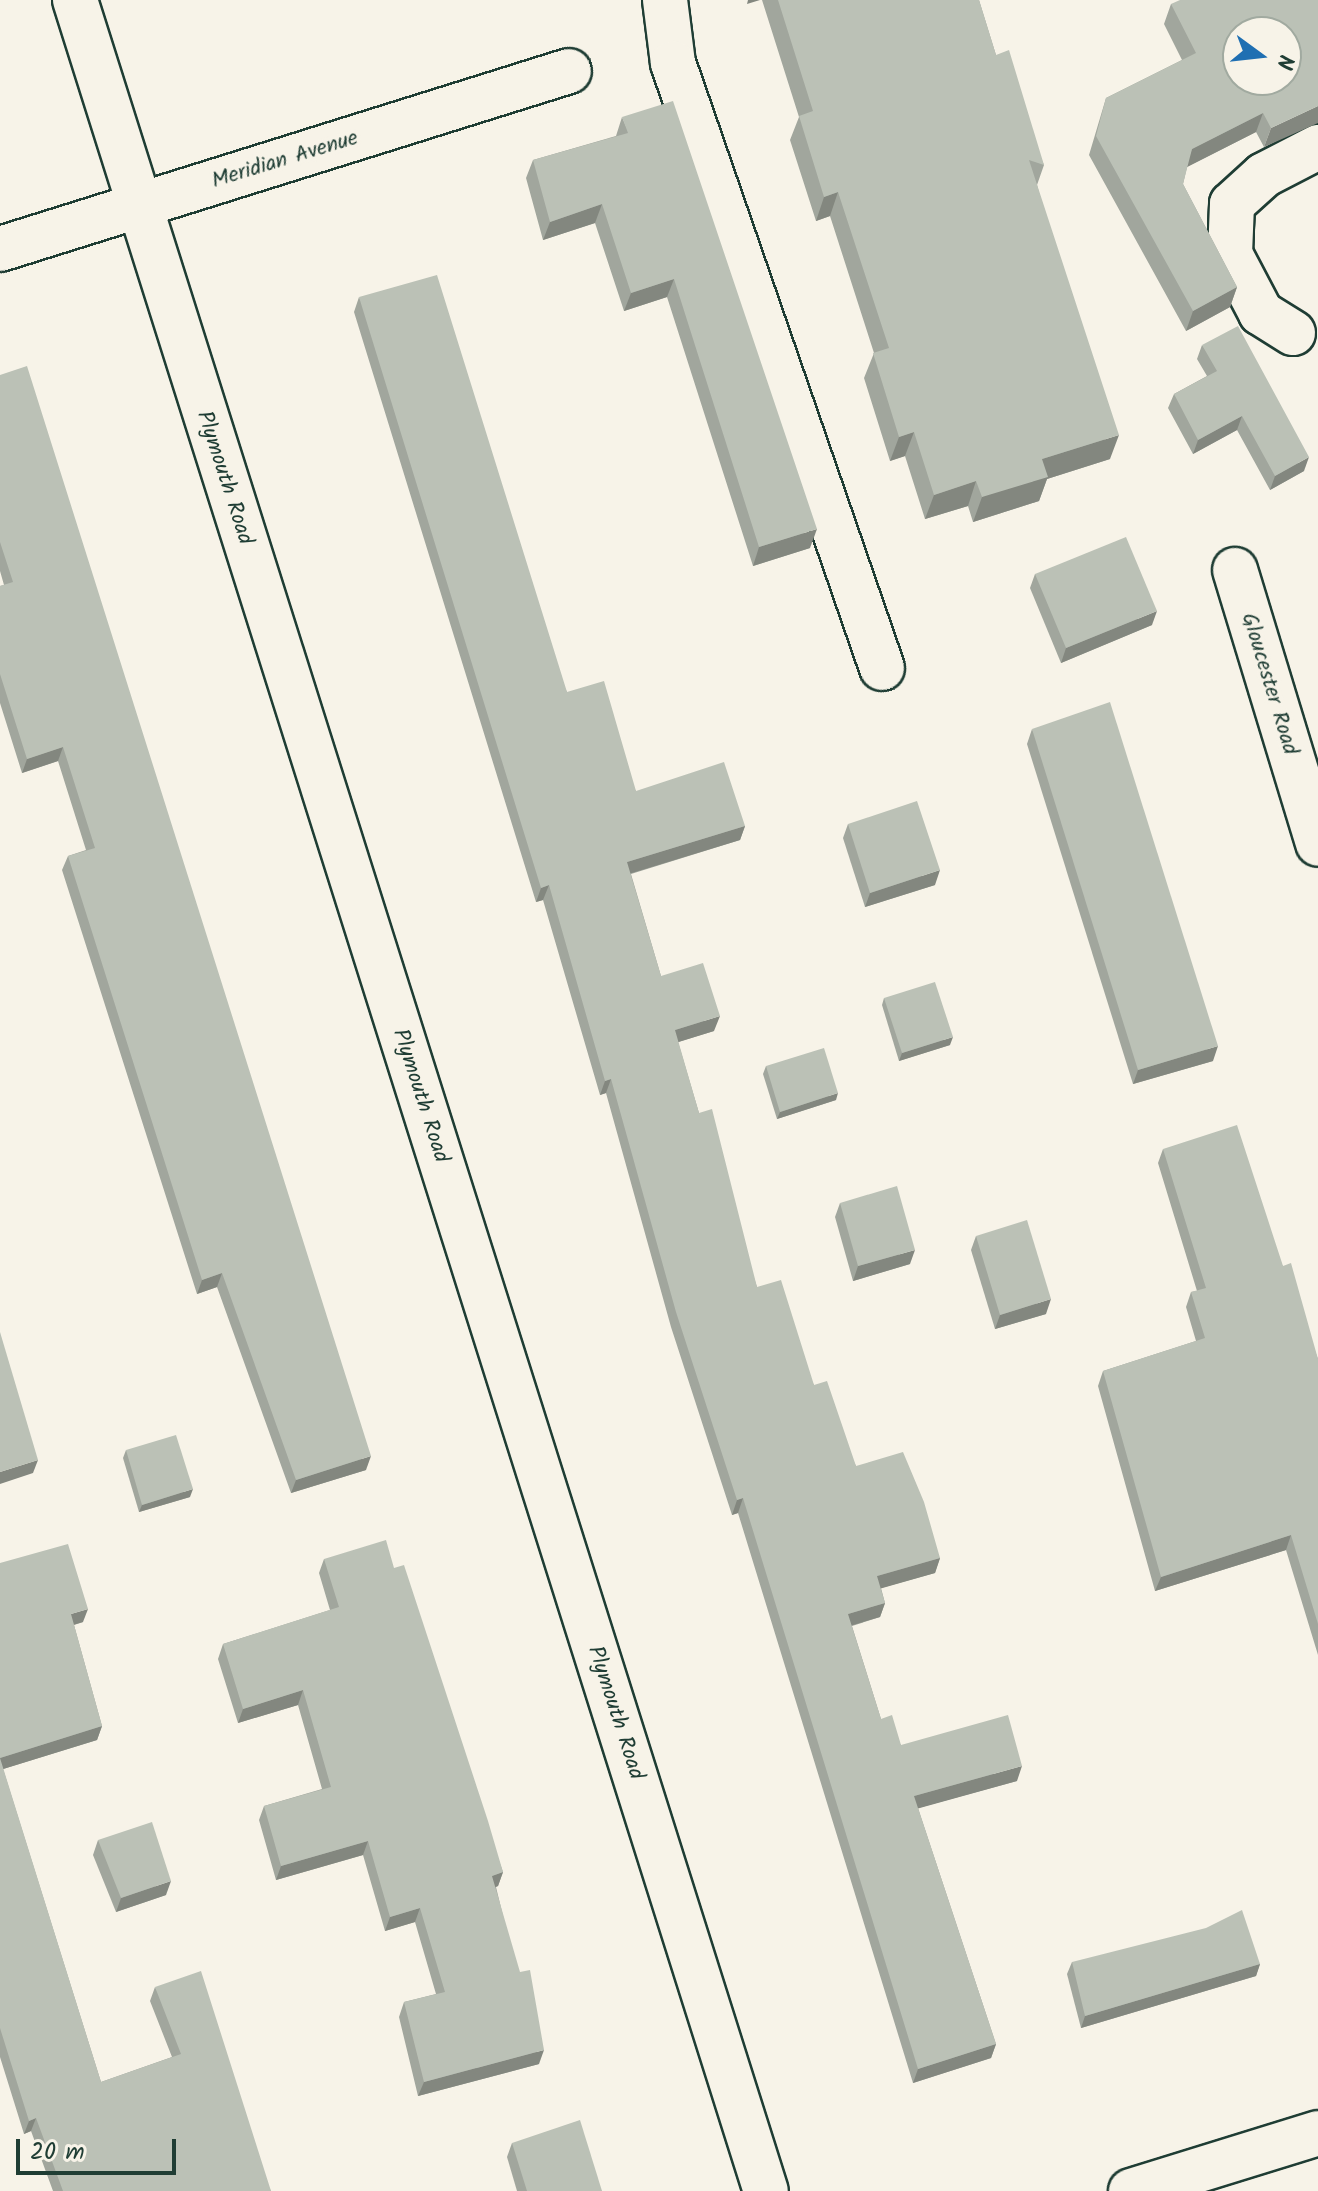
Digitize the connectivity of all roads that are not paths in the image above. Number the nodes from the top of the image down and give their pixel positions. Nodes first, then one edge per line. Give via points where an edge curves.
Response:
1 (75, 0) edge
2 (665, 0) edge
3 (569, 71) dead end
4 (1318, 147) edge
5 (135, 206) junction
6 (0, 249) edge
7 (1293, 333) dead end
8 (1235, 570) dead end
9 (882, 668) dead end
10 (1318, 844) edge
11 (1318, 2133) edge
12 (766, 2191) edge
13 (1131, 2191) edge

1 - 5 street, Plymouth Road
2 - 9 street via 673,63
3 - 5 street, Meridian Avenue
4 - 7 street via 1264,175 1232,204 1230,254 1261,313
5 - 6 street, Meridian Avenue
5 - 12 street, Plymouth Road
8 - 10 street, Gloucester Road
11 - 13 street

